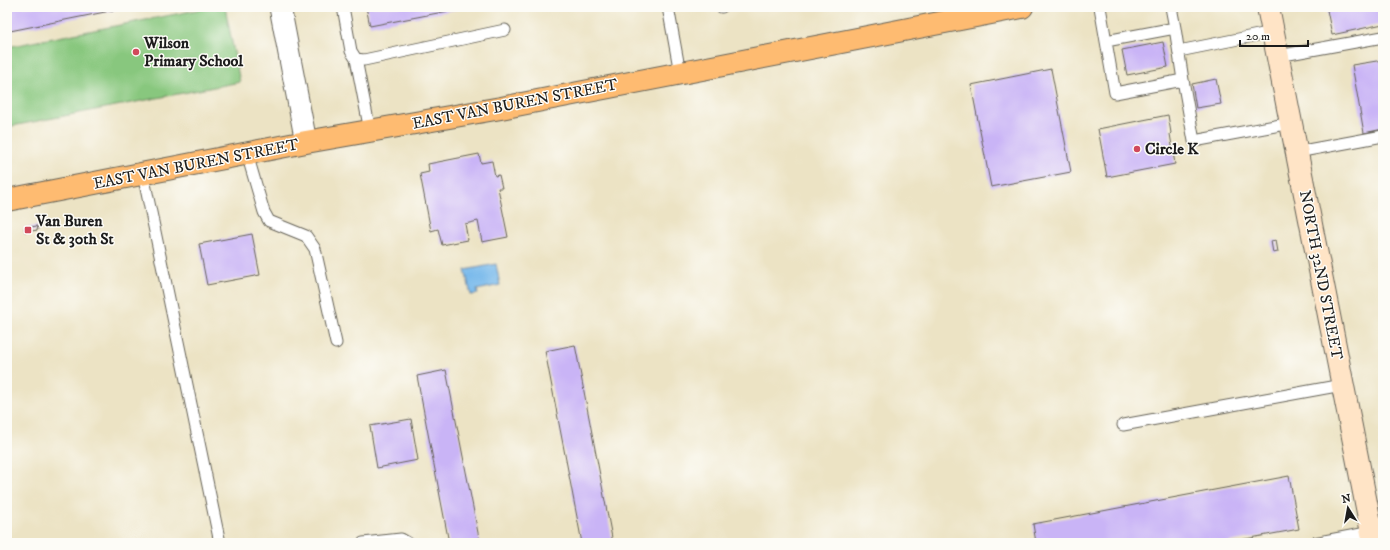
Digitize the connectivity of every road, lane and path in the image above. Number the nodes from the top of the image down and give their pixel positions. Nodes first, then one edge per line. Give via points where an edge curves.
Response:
1 (280, 7) edge
2 (343, 7) edge
3 (668, 7) edge
4 (1022, 7) edge
5 (1100, 7) edge
6 (1171, 7) edge
7 (1268, 7) edge
8 (1175, 28) junction
9 (504, 30) dead end
10 (1273, 32) junction
11 (1383, 37) edge
12 (1106, 41) junction
13 (1179, 51) junction
14 (1278, 56) junction
15 (356, 59) junction
16 (680, 73) junction
17 (1183, 80) junction
18 (1291, 123) junction
19 (370, 131) junction
20 (1383, 136) edge
21 (306, 142) junction
22 (1297, 152) junction
23 (247, 154) junction
24 (143, 174) junction
25 (7, 200) edge
26 (336, 343) dead end
27 (1342, 385) junction
28 (1123, 425) dead end
29 (1373, 537) edge
30 (220, 543) edge
31 (363, 543) edge
32 (408, 543) edge
33 (1314, 543) edge

1 - 21 street
2 - 15 lane via 351,51
3 - 16 lane
4 - 16 main road, EAST VAN BUREN STREET
5 - 12 lane
6 - 8 lane
7 - 10 main road, NORTH 32ND STREET
8 - 12 lane
8 - 13 lane
9 - 15 lane via 364,60
10 - 13 lane
10 - 14 main road, NORTH 32ND STREET
11 - 14 lane
12 - 17 lane via 1115,93
13 - 17 lane
14 - 18 main road, NORTH 32ND STREET
15 - 19 lane
16 - 19 main road, EAST VAN BUREN STREET
17 - 18 lane via 1194,141
18 - 22 main road, NORTH 32ND STREET
19 - 21 main road, EAST VAN BUREN STREET
20 - 22 lane
21 - 23 main road, EAST VAN BUREN STREET
22 - 27 main road, NORTH 32ND STREET
23 - 24 main road, EAST VAN BUREN STREET
23 - 26 lane via 269,221 306,236 315,249
24 - 25 main road, EAST VAN BUREN STREET
24 - 30 lane
27 - 28 lane
27 - 29 main road, NORTH 32ND STREET
29 - 33 lane
31 - 32 lane via 401,539

